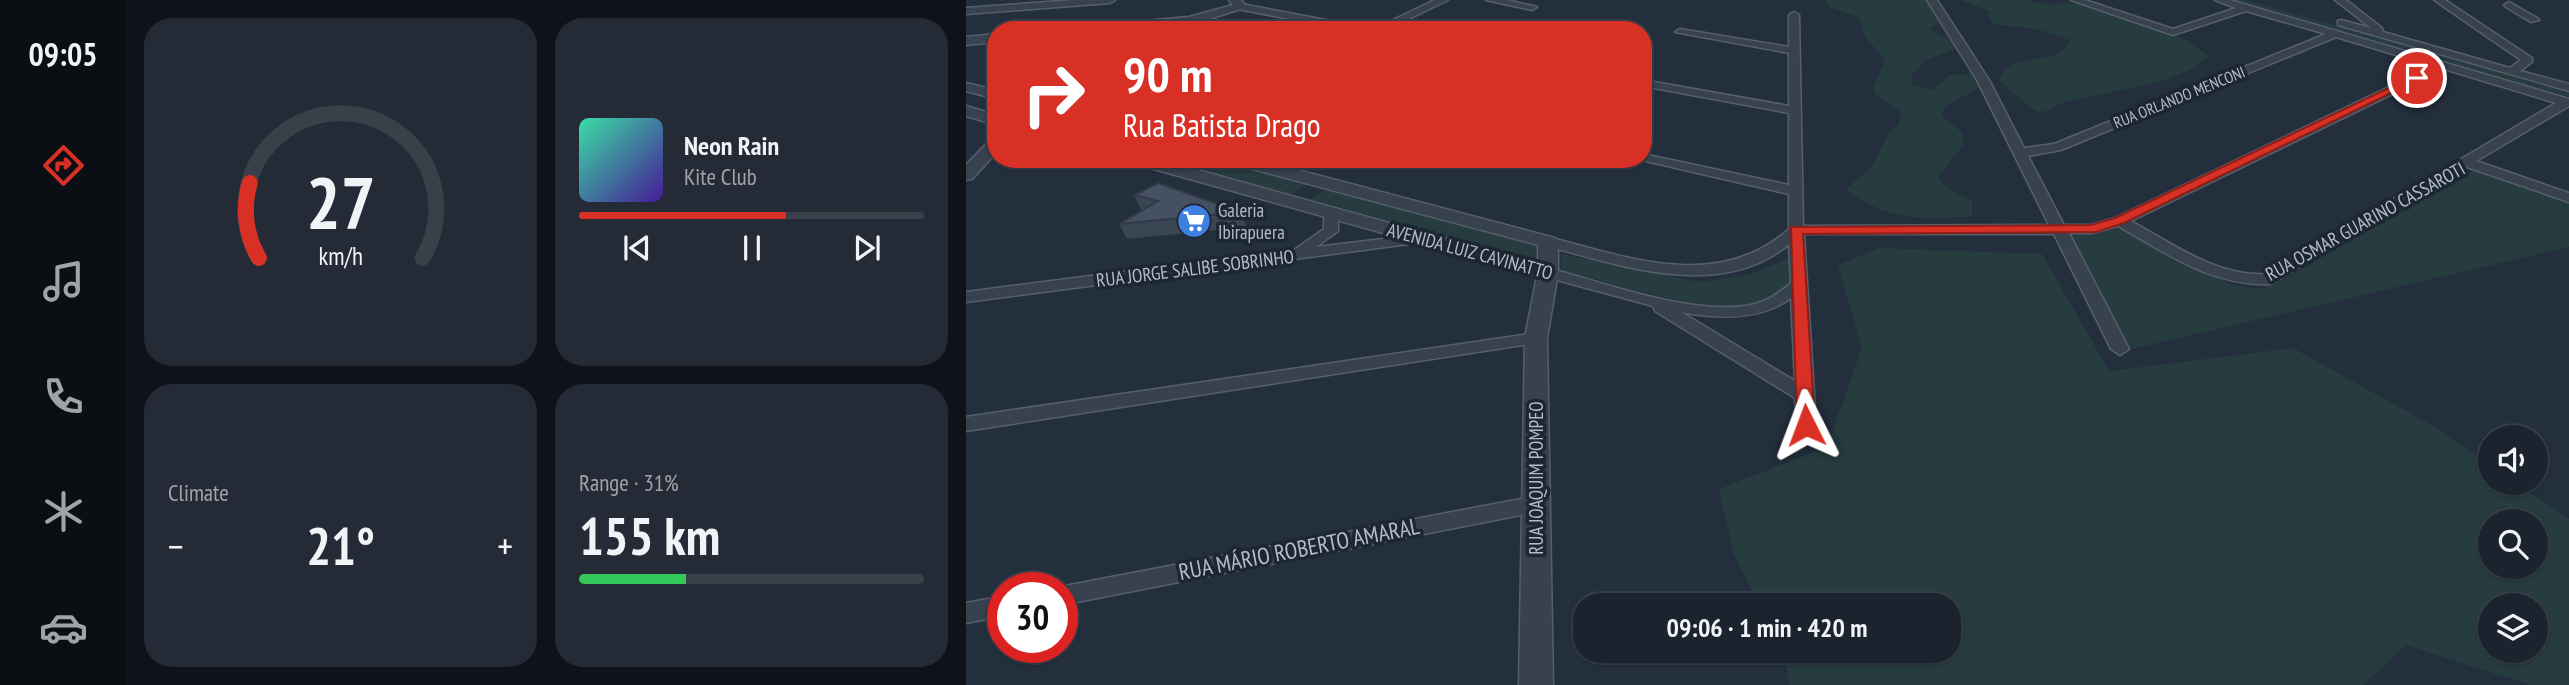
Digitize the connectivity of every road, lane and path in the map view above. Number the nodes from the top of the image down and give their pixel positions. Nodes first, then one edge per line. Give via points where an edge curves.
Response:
1 (1110, 0) edge
2 (1443, 0) edge
3 (1491, 0) edge
4 (1932, 0) edge
5 (2076, 0) edge
6 (2112, 0) edge
7 (2220, 0) edge
8 (2260, 0) edge
9 (2439, 0) edge
10 (1238, 3) edge
11 (2344, 3) edge
12 (2509, 5) dead end
13 (1532, 6) dead end
14 (2093, 6) junction
15 (2245, 8) junction
16 (966, 11) edge
17 (1794, 15) dead end
18 (2533, 20) dead end
19 (1190, 21) edge
20 (1321, 21) edge
21 (1397, 21) edge
22 (2357, 28) junction
23 (1680, 32) dead end
24 (2336, 34) junction
25 (2390, 37) junction
26 (987, 39) edge
27 (966, 41) edge
28 (1795, 51) junction
29 (2442, 66) junction
30 (2512, 71) junction
31 (1652, 85) edge
32 (966, 87) edge
33 (2569, 88) edge
34 (987, 93) edge
35 (2567, 103) edge
36 (966, 111) edge
37 (1795, 111) junction
38 (987, 116) edge
39 (2020, 153) junction
40 (987, 154) edge
41 (987, 158) edge
42 (1652, 160) edge
43 (980, 162) junction
44 (2468, 163) junction
45 (1170, 168) edge
46 (1269, 168) edge
47 (966, 175) edge
48 (1325, 183) junction
49 (1796, 191) junction
50 (2569, 198) edge
51 (1292, 202) junction
52 (1331, 213) junction
53 (2120, 220) junction
54 (1796, 230) junction
55 (2060, 231) junction
56 (1424, 239) junction
57 (1548, 243) junction
58 (1285, 256) junction
59 (1548, 273) junction
60 (1799, 285) junction
61 (966, 297) edge
62 (1646, 298) junction
63 (1536, 338) junction
64 (2120, 349) dead end
65 (1804, 395) junction
66 (966, 425) edge
67 (1806, 425) dead end
68 (1536, 504) junction
69 (1078, 592) edge
70 (987, 609) edge
71 (966, 613) edge
72 (1536, 685) edge

1 - 16 street
2 - 21 street
3 - 13 street
4 - 39 street via 1983,80
5 - 14 street
6 - 14 street
7 - 15 street
8 - 22 street
9 - 30 street via 2528,60
10 - 19 street
10 - 20 street
11 - 22 street
11 - 25 street
12 - 18 street
14 - 15 street via 2173,32
15 - 24 street
17 - 28 street
22 - 25 street
23 - 28 street
24 - 29 street
24 - 39 street, RUA ORLANDO MENCONI via 2057,146
25 - 30 street
26 - 27 street
28 - 37 street
29 - 35 street
29 - 53 street
30 - 33 street
31 - 37 street
32 - 34 street
35 - 44 street, RUA OSMAR GUARINO CASSAROTI
36 - 38 street
37 - 49 street
39 - 55 street
40 - 43 street
41 - 43 street
42 - 49 street
43 - 47 street
44 - 50 street
44 - 53 street, RUA OSMAR GUARINO CASSAROTI via 2271,279 2253,282 2228,277
45 - 51 street, AVENIDA LUIZ CAVINATTO
46 - 48 street, AVENIDA LUIZ CAVINATTO
48 - 51 street
48 - 57 street, AVENIDA LUIZ CAVINATTO
49 - 54 street
51 - 52 street, AVENIDA LUIZ CAVINATTO
52 - 56 street, AVENIDA LUIZ CAVINATTO
52 - 58 street via 1331,231 1314,245
53 - 55 street via 2091,229
54 - 55 street
54 - 57 street, AVENIDA LUIZ CAVINATTO via 1766,254 1737,266 1690,270 1648,267
54 - 60 street
55 - 64 street
56 - 58 street, RUA JORGE SALIBE SOBRINHO
56 - 59 street, AVENIDA LUIZ CAVINATTO
57 - 59 street, RUA JOAQUIM POMPEO
58 - 61 street, RUA JORGE SALIBE SOBRINHO
59 - 62 street, AVENIDA LUIZ CAVINATTO
59 - 63 street, RUA JOAQUIM POMPEO
60 - 62 street, AVENIDA LUIZ CAVINATTO via 1766,306 1734,311 1696,310
60 - 65 street
62 - 65 street
63 - 66 street
63 - 68 street, RUA JOAQUIM POMPEO
65 - 67 street
68 - 69 street, RUA MÁRIO ROBERTO AMARAL
68 - 72 street, RUA JOAQUIM POMPEO
70 - 71 street

